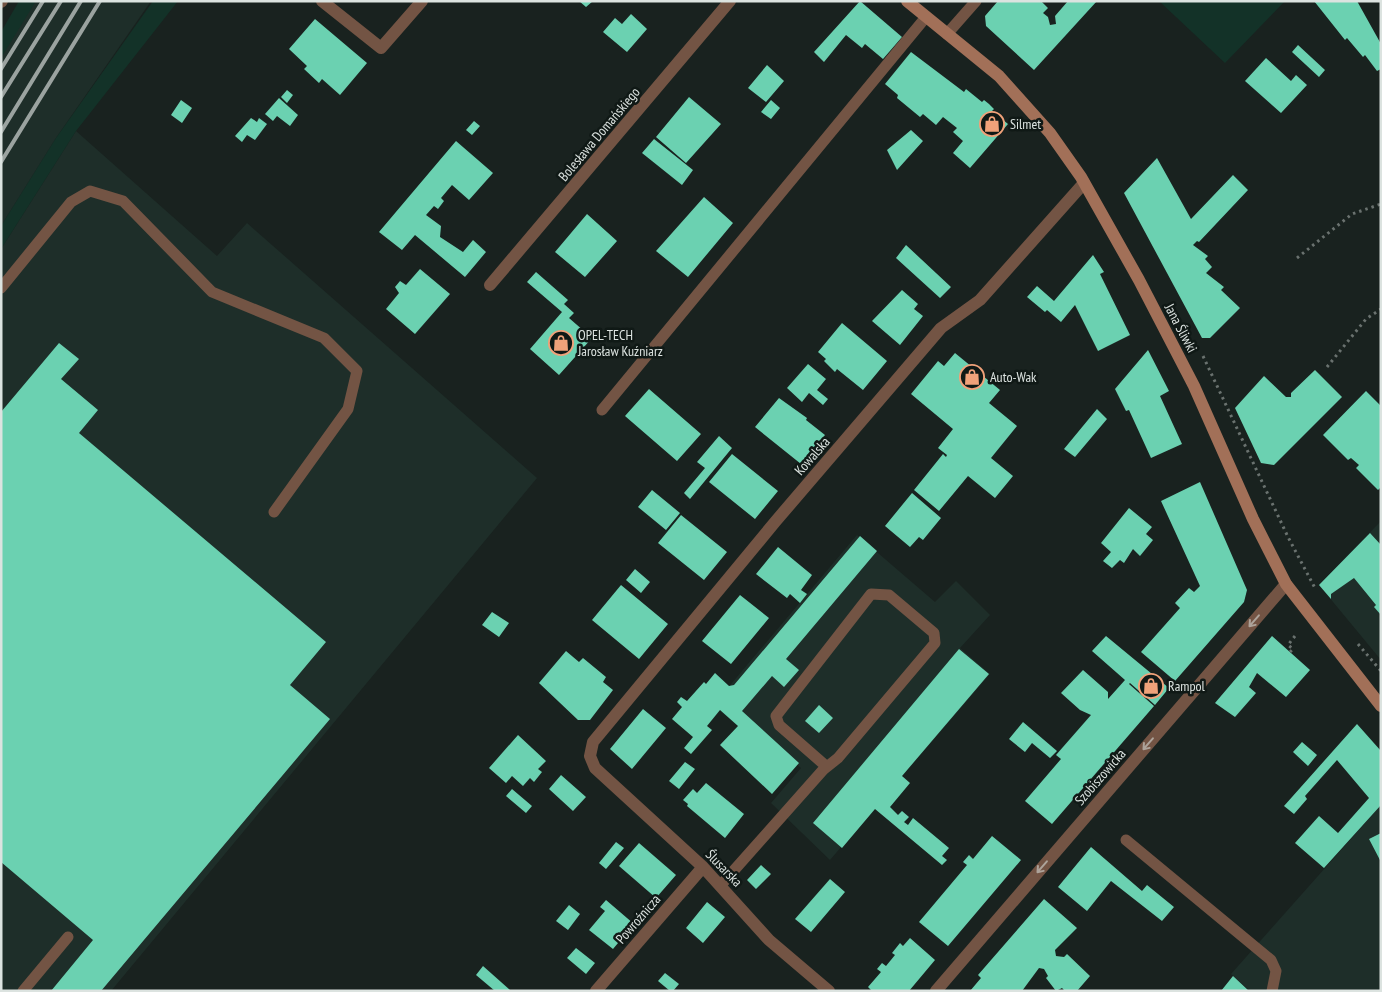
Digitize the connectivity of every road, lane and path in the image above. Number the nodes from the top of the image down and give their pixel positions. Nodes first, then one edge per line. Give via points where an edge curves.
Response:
1 (322, 1) edge
2 (422, 1) edge
3 (730, 1) edge
4 (907, 1) edge
5 (976, 1) edge
6 (926, 17) junction
7 (947, 34) junction
8 (1084, 183) junction
9 (1381, 204) edge
10 (1297, 258) dead end
11 (490, 285) dead end
12 (1, 288) edge
13 (1381, 309) edge
14 (1203, 356) dead end
15 (1327, 367) dead end
16 (602, 410) dead end
17 (274, 512) dead end
18 (1286, 584) junction
19 (1318, 594) dead end
20 (1295, 636) dead end
21 (1358, 643) dead end
22 (1291, 650) dead end
23 (1381, 671) edge
24 (1381, 706) edge
25 (827, 767) junction
26 (595, 768) joint
27 (1126, 840) dead end
28 (703, 867) junction
29 (720, 886) junction
30 (68, 937) dead end
31 (23, 991) edge
32 (596, 991) edge
33 (829, 991) edge
34 (936, 991) edge
35 (1272, 991) edge

1 - 2 street via 381,48
3 - 11 street, Bolesława Domańskiego
4 - 6 street, Jana Śliwki
5 - 7 lane
6 - 7 street, Jana Śliwki
6 - 16 lane
7 - 8 street, Jana Śliwki via 999,76 1050,133
8 - 18 street, Jana Śliwki via 1194,386 1253,519
8 - 26 street, Kowalska via 980,300 941,328 775,522 593,742 590,756
9 - 10 path via 1352,214
12 - 17 lane via 71,202 90,191 123,201 212,292 324,338 357,372 348,409
13 - 15 path via 1366,319
14 - 19 path
18 - 24 street, Jana Śliwki
18 -> 34 street, Szobiszowicka
20 - 22 path via 1288,645
21 - 23 path
25 - 25 lane via 935,643 934,633 889,595 872,594 776,716 779,725
25 - 29 lane
26 - 28 street, Ślusarska
27 - 35 lane via 1271,960 1276,971
28 - 29 street, Ślusarska
28 - 32 street, Powroźnicza
29 - 33 street, Ślusarska via 769,940
30 - 31 lane

